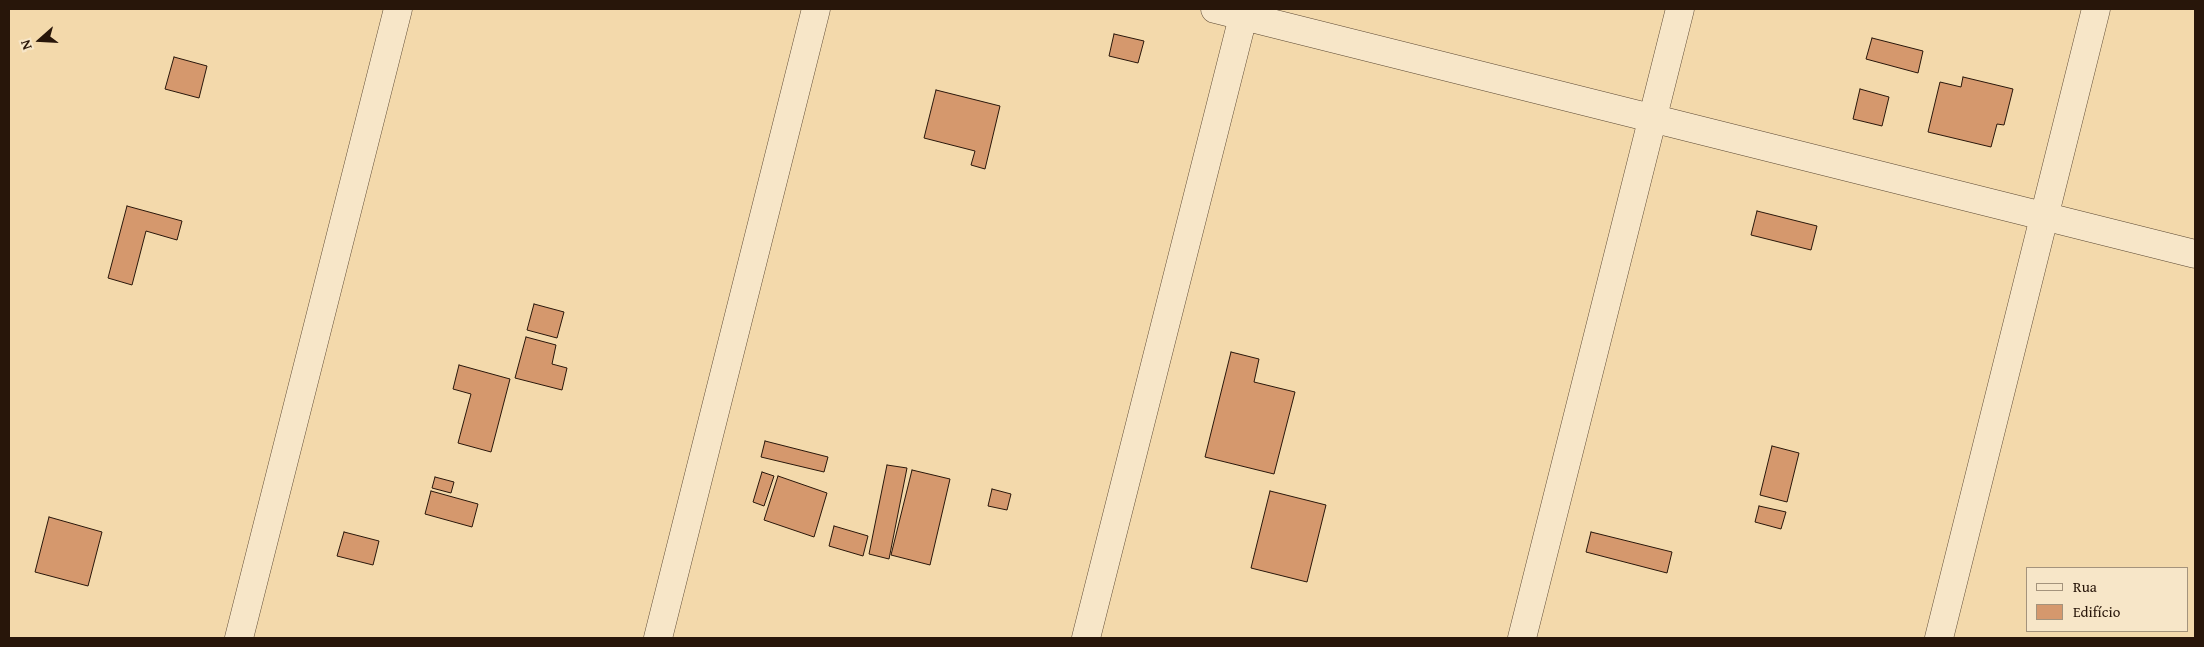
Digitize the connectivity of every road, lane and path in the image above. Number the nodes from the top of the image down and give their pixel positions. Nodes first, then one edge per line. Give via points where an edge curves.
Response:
1 (398, 9) edge
2 (816, 9) edge
3 (1215, 9) edge
4 (1680, 9) edge
5 (2096, 9) edge
6 (1244, 12) edge
7 (1653, 119) junction
8 (2044, 216) junction
9 (2195, 254) edge
10 (239, 638) edge
11 (658, 638) edge
12 (1086, 638) edge
13 (1522, 638) edge
14 (1939, 638) edge

1 - 10 street
2 - 11 street
3 - 6 street
4 - 7 street
5 - 8 street
6 - 7 street
6 - 12 street
7 - 8 street
7 - 13 street
8 - 9 street
8 - 14 street

